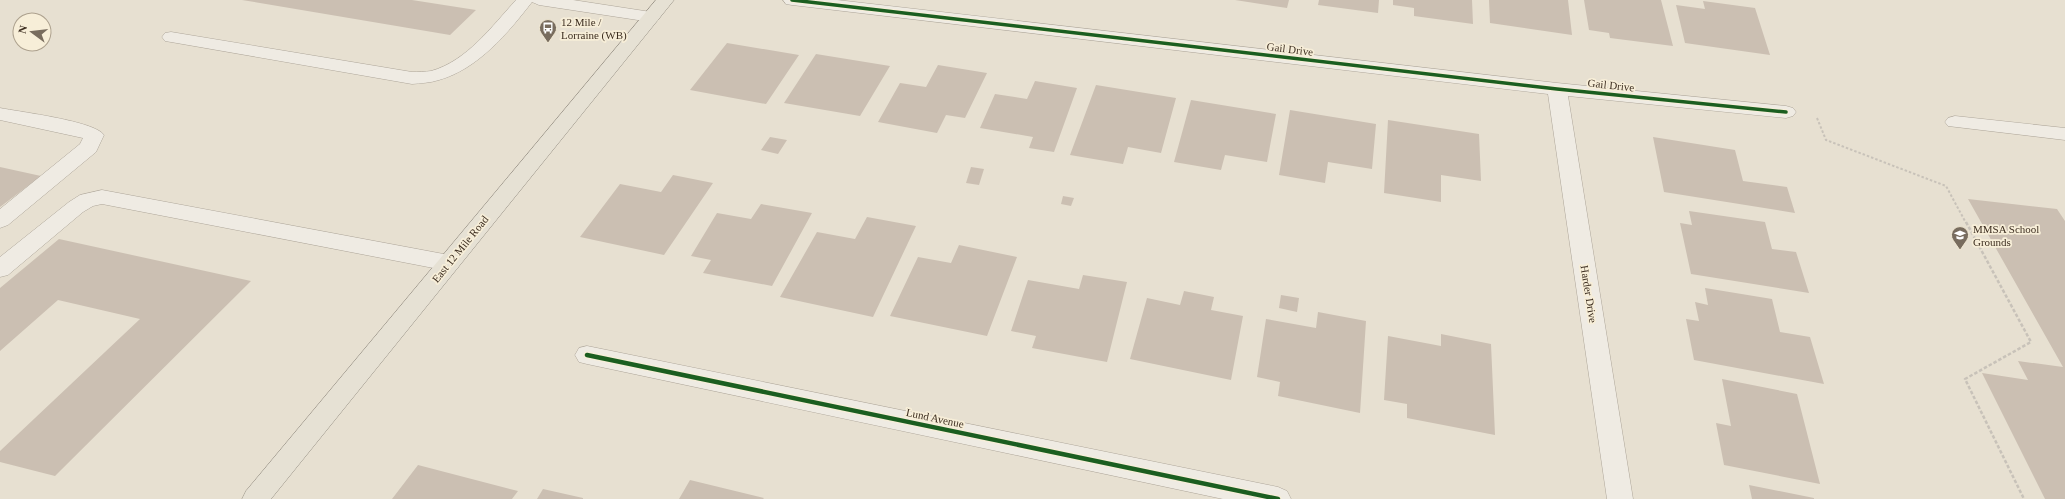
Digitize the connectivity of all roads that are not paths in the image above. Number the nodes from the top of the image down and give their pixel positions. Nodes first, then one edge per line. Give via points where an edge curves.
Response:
1 (525, 0) edge
2 (539, 0) edge
3 (665, 0) edge
4 (792, 0) edge
5 (651, 17) junction
6 (171, 36) dead end
7 (1557, 89) junction
8 (1786, 112) dead end
9 (0, 114) edge
10 (1955, 122) dead end
11 (2065, 134) edge
12 (0, 220) edge
13 (449, 262) junction
14 (0, 270) edge
15 (588, 355) dead end
16 (255, 499) edge
17 (1278, 499) edge
18 (1620, 499) edge

1 - 6 street via 474,54 455,68 433,76 412,78
2 - 5 street
3 - 5 main road, East 12 Mile Road
4 - 7 street, Gail Drive
5 - 13 main road, East 12 Mile Road
7 - 8 street, Gail Drive
7 - 18 street, Harder Drive
9 - 12 street via 84,130 94,135 89,147
10 - 11 street
13 - 14 street via 102,197 87,200 76,207
13 - 16 main road, East 12 Mile Road
15 - 17 street, Lund Avenue

